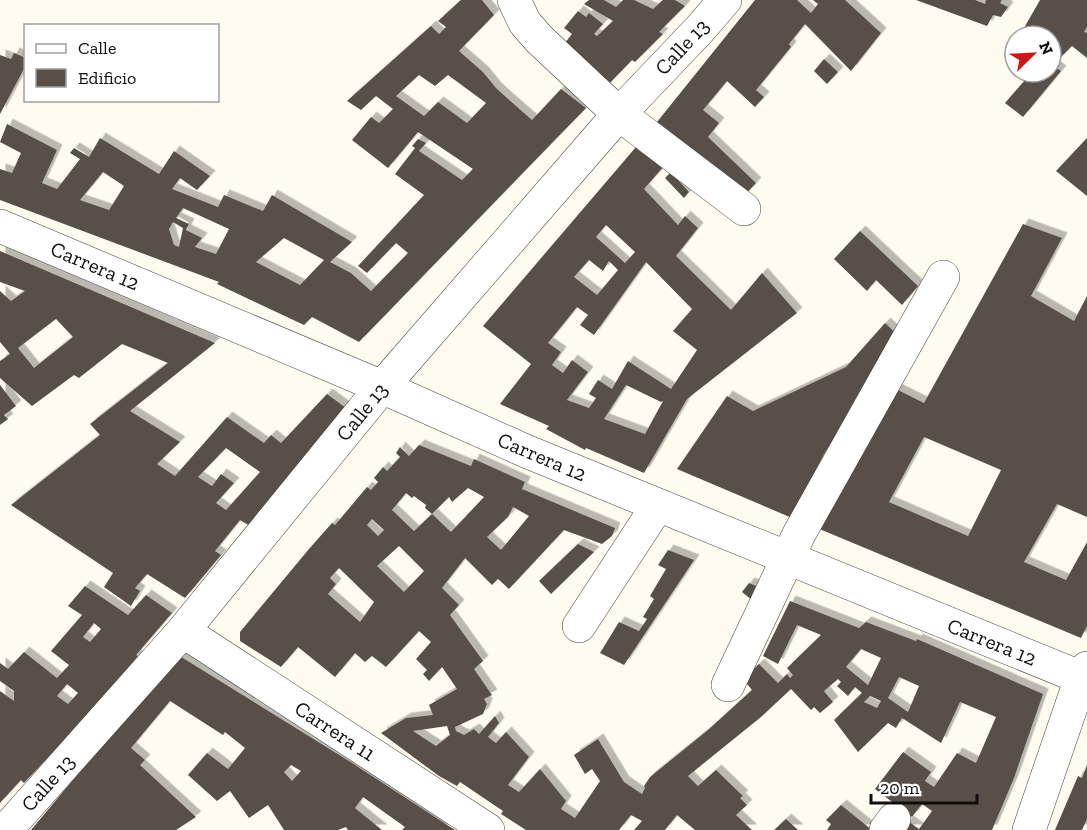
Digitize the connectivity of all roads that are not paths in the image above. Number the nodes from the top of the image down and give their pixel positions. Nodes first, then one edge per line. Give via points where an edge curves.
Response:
1 (514, 0) edge
2 (724, 0) edge
3 (619, 114) junction
4 (744, 208) dead end
5 (0, 226) edge
6 (943, 278) dead end
7 (382, 387) junction
8 (658, 505) junction
9 (787, 558) junction
10 (579, 626) dead end
11 (183, 631) junction
12 (1085, 675) edge
13 (728, 685) dead end
14 (6, 830) edge
15 (488, 830) edge
16 (1029, 830) edge

1 - 3 street via 539,39
2 - 3 street, Calle 13
3 - 4 street
3 - 7 street, Calle 13
5 - 7 street, Carrera 12
6 - 9 street
7 - 8 street, Carrera 12
7 - 11 street, Calle 13
8 - 9 street, Carrera 12
8 - 10 street
9 - 12 street, Carrera 12
9 - 13 street
11 - 14 street, Calle 13
11 - 15 street, Carrera 11
12 - 16 street

